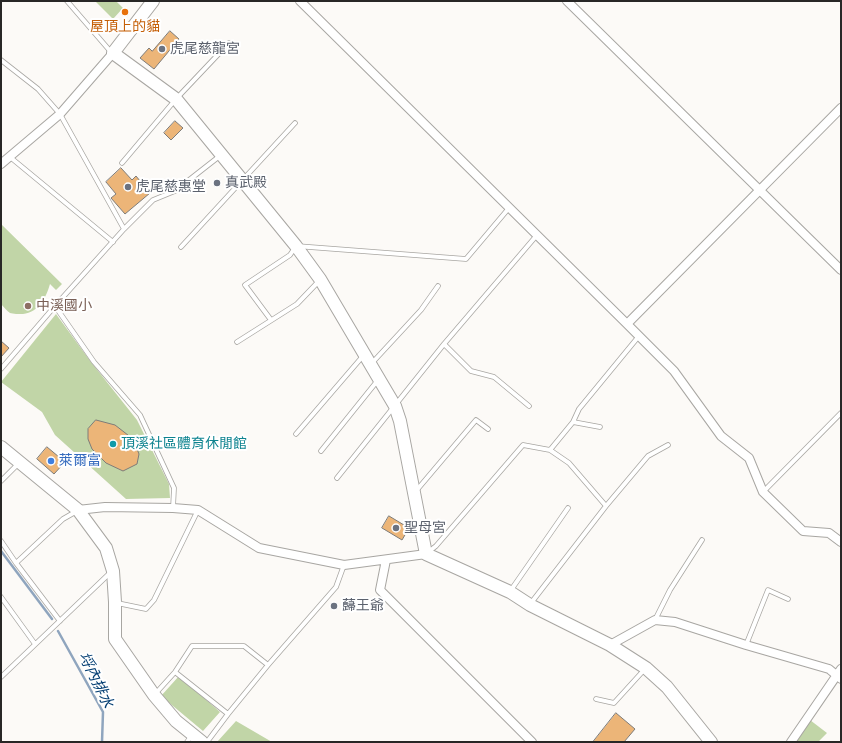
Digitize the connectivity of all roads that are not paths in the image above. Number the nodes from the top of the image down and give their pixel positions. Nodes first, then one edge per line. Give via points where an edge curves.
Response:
1 (67, 1) edge
2 (153, 1) edge
3 (300, 1) edge
4 (567, 1) edge
5 (229, 42) dead end
6 (113, 53) junction
7 (1, 60) edge
8 (176, 99) junction
9 (841, 108) edge
10 (60, 114) junction
11 (295, 123) dead end
12 (221, 155) junction
13 (10, 157) junction
14 (122, 162) dead end
15 (1, 163) edge
16 (243, 181) junction
17 (759, 191) junction
18 (509, 208) junction
19 (124, 229) junction
20 (537, 235) junction
21 (113, 242) junction
22 (296, 246) junction
23 (181, 247) dead end
24 (841, 270) edge
25 (320, 279) junction
26 (438, 286) dead end
27 (55, 306) junction
28 (271, 320) junction
29 (627, 324) junction
30 (639, 336) junction
31 (237, 342) dead end
32 (444, 344) junction
33 (368, 360) junction
34 (1, 369) edge
35 (379, 379) junction
36 (396, 406) junction
37 (529, 406) dead end
38 (841, 413) edge
39 (573, 422) junction
40 (600, 427) dead end
41 (488, 429) dead end
42 (296, 434) dead end
43 (668, 445) dead end
44 (1, 447) edge
45 (550, 450) junction
46 (321, 451) dead end
47 (20, 462) junction
48 (337, 478) dead end
49 (1, 481) edge
50 (763, 492) junction
51 (414, 493) junction
52 (606, 506) junction
53 (173, 508) junction
54 (568, 508) dead end
55 (78, 510) junction
56 (198, 510) junction
57 (702, 540) dead end
58 (1, 541) edge
59 (841, 542) edge
60 (426, 554) junction
61 (386, 560) junction
62 (16, 563) junction
63 (344, 564) junction
64 (113, 571) junction
65 (510, 592) junction
66 (1, 597) edge
67 (788, 599) dead end
68 (114, 602) junction
69 (530, 605) junction
70 (655, 620) junction
71 (60, 621) junction
72 (35, 644) junction
73 (610, 645) junction
74 (746, 645) junction
75 (268, 665) junction
76 (646, 668) junction
77 (175, 672) junction
78 (840, 674) edge
79 (1, 677) edge
80 (154, 695) junction
81 (596, 699) dead end
82 (228, 714) junction
83 (194, 739) edge
84 (706, 740) edge
85 (207, 742) edge
86 (532, 742) edge
87 (791, 742) edge

1 - 6 lane
2 - 6 street
3 - 18 street
4 - 17 street
5 - 8 lane
6 - 8 street
6 - 10 street
7 - 10 lane via 38,89
8 - 12 street
8 - 14 lane
9 - 17 street
10 - 13 street
10 - 19 lane
11 - 16 lane
12 - 16 street
12 - 19 lane via 175,191 153,200
13 - 15 street
13 - 21 lane
16 - 22 street
16 - 23 lane
17 - 24 street
17 - 29 street
18 - 20 street
18 - 22 lane via 466,259
19 - 21 lane
20 - 29 street
20 - 32 lane
21 - 27 lane
22 - 25 street
22 - 28 lane via 290,255 245,285
25 - 28 lane via 297,304
25 - 33 street
26 - 33 lane via 421,310
27 - 34 lane
27 - 53 lane via 94,362 140,415 174,488
28 - 31 lane
29 - 30 street
30 - 39 lane via 579,409
30 - 50 street via 674,371 722,436 749,458
32 - 36 lane
32 - 37 lane via 471,371 494,377
33 - 35 street
33 - 42 lane
35 - 36 street
35 - 46 lane
36 - 48 lane
36 - 51 street
38 - 50 lane
39 - 40 lane
39 - 45 lane
41 - 51 lane via 476,420
43 - 52 lane via 648,456
44 - 47 street
45 - 52 lane via 569,463
45 - 60 lane via 523,445 436,546
47 - 49 lane
47 - 55 street
50 - 59 street via 804,530 829,533
51 - 60 street
52 - 69 lane
53 - 55 street via 105,507
53 - 56 street
54 - 65 lane
55 - 62 lane via 63,519
55 - 64 street via 106,548
56 - 63 street via 258,548
56 - 68 lane via 154,600 146,609
57 - 70 lane via 670,590
58 - 62 lane
60 - 61 street
60 - 65 street
61 - 63 street
61 - 86 street via 380,590
62 - 71 lane
63 - 75 lane via 336,587
64 - 68 street
64 - 71 lane
65 - 69 street
66 - 72 lane
67 - 74 lane via 768,590
68 - 80 street via 114,639
69 - 73 street
70 - 73 street
70 - 74 street via 675,622
71 - 72 lane
72 - 79 lane
73 - 76 street
74 - 78 street via 829,668
75 - 77 lane via 244,646 192,646
75 - 82 lane
76 - 81 lane via 614,702
76 - 84 street via 668,687
77 - 80 lane
77 - 82 lane
78 - 87 street
80 - 83 street
82 - 85 lane

